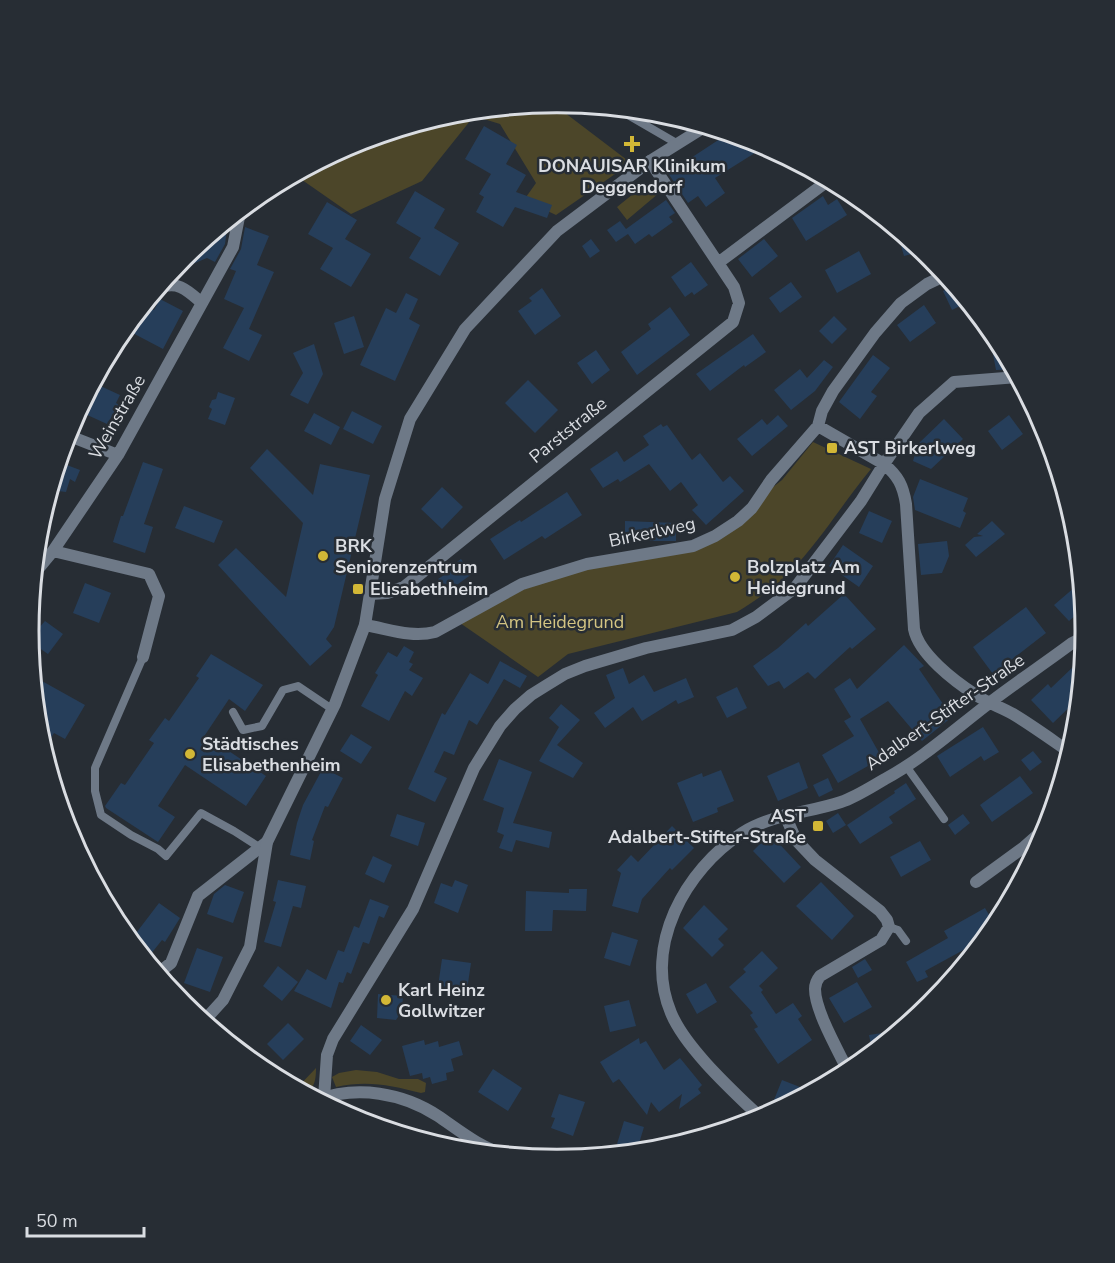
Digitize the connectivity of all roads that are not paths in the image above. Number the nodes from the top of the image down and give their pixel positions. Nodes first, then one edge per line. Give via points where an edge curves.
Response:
1 (634, 119) edge
2 (696, 132) edge
3 (678, 144) junction
4 (650, 161) junction
5 (822, 185) edge
6 (238, 224) edge
7 (718, 263) junction
8 (937, 279) edge
9 (174, 284) edge
10 (202, 303) junction
11 (1010, 378) edge
12 (818, 426) junction
13 (76, 438) edge
14 (118, 454) junction
15 (884, 464) junction
16 (53, 551) junction
17 (43, 563) edge
18 (370, 594) junction
19 (365, 625) junction
20 (1076, 641) edge
21 (143, 657) joint
22 (990, 702) junction
23 (332, 709) junction
24 (233, 712) dead end
25 (1063, 747) edge
26 (906, 766) junction
27 (785, 815) junction
28 (944, 819) dead end
29 (1033, 839) edge
30 (263, 844) junction
31 (976, 882) dead end
32 (889, 927) junction
33 (906, 941) dead end
34 (164, 968) edge
35 (209, 1015) edge
36 (845, 1064) edge
37 (322, 1094) edge
38 (328, 1097) edge
39 (755, 1111) edge
40 (477, 1144) edge

1 - 3 lane
2 - 3 street
3 - 4 street
4 - 7 street, Parststraße
4 - 18 street via 557,231 465,328 410,418 385,499
5 - 7 street
6 - 10 street, Weinstraße via 233,247
7 - 18 street, Parststraße via 734,286 739,303 733,322 404,587
8 - 12 street, Birkerlweg via 902,303 875,333 833,391
9 - 10 street via 185,288
10 - 14 street, Weinstraße
11 - 15 street via 954,381 919,413
12 - 15 street
12 - 19 street, Birkerlweg via 752,508 715,536 693,546 571,567 522,584 435,632 410,634
13 - 14 street
14 - 16 street, Weinstraße
15 - 22 street via 896,474 904,490 916,638 932,660 976,696
15 - 37 street via 815,564 777,602 732,630 607,658 565,674 531,695 500,726 474,768 413,909 333,1039
16 - 17 street, Weinstraße
16 - 21 street via 149,574 159,596
18 - 19 street
19 - 23 street
20 - 22 street, Adalbert-Stifter-Straße
21 - 30 lane via 95,768 101,815 166,856 201,813
22 - 25 street
22 - 26 street, Adalbert-Stifter-Straße
23 - 24 lane via 298,686 283,690 262,726 243,730
23 - 30 street
26 - 27 street, Adalbert-Stifter-Straße via 842,802
26 - 28 lane
27 - 32 street via 796,840 815,860 880,911
27 - 39 street, Adalbert-Stifter-Straße via 743,832 691,882 670,924 662,965 666,998 680,1029
29 - 31 street
30 - 34 street via 198,896 171,963
30 - 35 street via 250,947 223,1000
32 - 33 lane via 898,930
32 - 36 street via 881,940 816,982 820,1010
38 - 40 street via 366,1092 406,1100 424,1107

